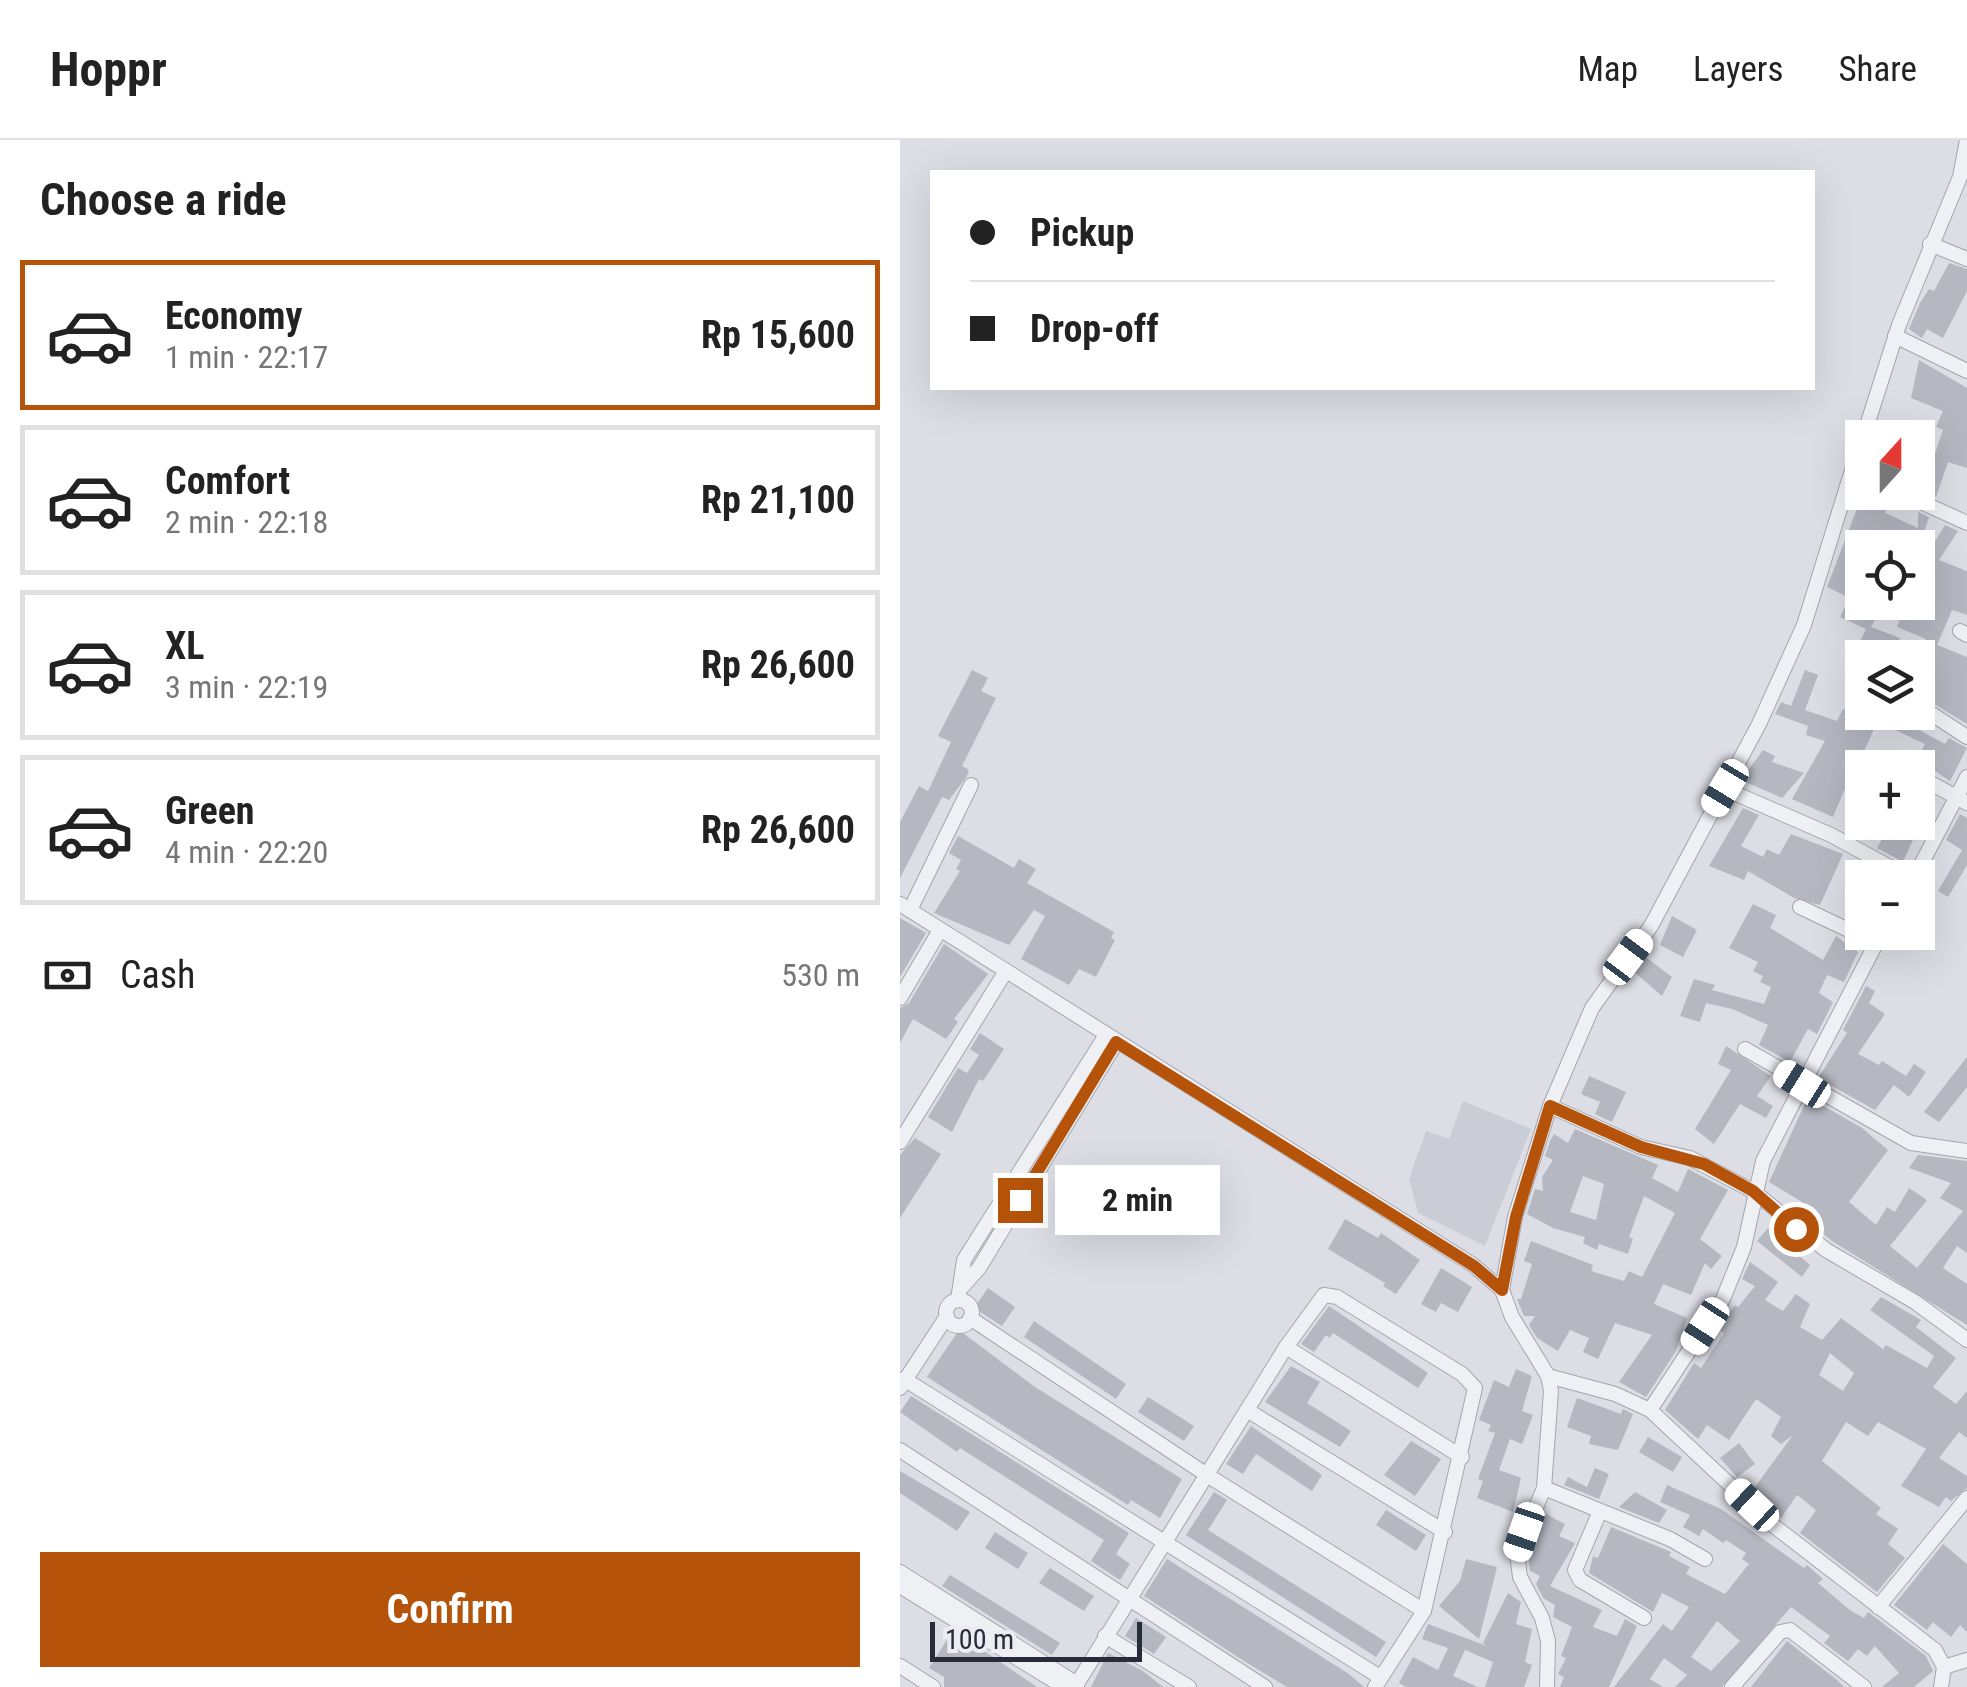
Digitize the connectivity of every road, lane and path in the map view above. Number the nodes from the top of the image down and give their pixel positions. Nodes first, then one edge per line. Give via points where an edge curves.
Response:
1 (1967, 140) edge
2 (1930, 244) junction
3 (1967, 259) edge
4 (1896, 336) junction
5 (1967, 372) edge
6 (1869, 420) edge
7 (1845, 508) edge
8 (1935, 508) edge
9 (1967, 523) edge
10 (1935, 715) edge
11 (1967, 737) edge
12 (1967, 778) edge
13 (971, 785) dead end
14 (1935, 785) edge
15 (1725, 788) junction
16 (1962, 800) edge
17 (1879, 860) edge
18 (1924, 860) edge
19 (905, 907) edge
20 (1800, 908) dead end
21 (1845, 925) edge
22 (940, 930) junction
23 (1873, 950) edge
24 (1006, 970) junction
25 (900, 998) edge
26 (1111, 1039) junction
27 (1745, 1049) dead end
28 (1802, 1084) junction
29 (1550, 1106) junction
30 (900, 1142) edge
31 (1967, 1150) edge
32 (1753, 1191) junction
33 (1502, 1290) junction
34 (960, 1293) junction
35 (946, 1316) junction
36 (970, 1318) junction
37 (1967, 1340) edge
38 (1286, 1347) junction
39 (1548, 1376) junction
40 (902, 1384) edge
41 (1247, 1410) junction
42 (1650, 1410) junction
43 (900, 1450) edge
44 (1462, 1457) junction
45 (1207, 1475) junction
46 (1544, 1488) junction
47 (1967, 1498) edge
48 (1600, 1511) junction
49 (1445, 1532) junction
50 (1168, 1541) junction
51 (1705, 1559) dead end
52 (900, 1572) edge
53 (900, 1586) edge
54 (1131, 1602) junction
55 (1878, 1607) junction
56 (1424, 1611) junction
57 (1644, 1618) dead end
58 (1105, 1636) junction
59 (1967, 1660) edge
60 (900, 1666) edge
61 (1944, 1667) junction
62 (1378, 1682) edge
63 (1072, 1686) edge
64 (933, 1687) edge
65 (1190, 1687) edge
66 (1265, 1687) edge
67 (1547, 1687) edge
68 (1732, 1687) edge
69 (1864, 1687) edge
70 (1941, 1687) edge

1 - 2 street via 1960,178
2 - 3 street
2 - 4 street
4 - 5 street
4 - 6 street
7 - 15 street via 1804,625
8 - 9 street
10 - 11 street
12 - 16 street
13 - 19 street
14 - 16 street
15 - 17 street
15 - 29 street via 1651,926 1592,1008
16 - 18 street
19 - 22 street
20 - 21 street
22 - 24 street
22 - 25 street
23 - 28 street
24 - 26 street
24 - 30 street
26 - 33 street via 1474,1266
26 - 34 street via 964,1260
27 - 28 street
28 - 31 street via 1911,1143
28 - 32 street
29 - 32 street via 1641,1147 1690,1158
29 - 33 street
32 - 37 street via 1826,1250
32 - 42 street via 1744,1247 1723,1299
33 - 39 street
34 - 35 street
34 - 36 street
35 - 36 street via 958,1325
35 - 40 street
36 - 45 street
38 - 41 street
38 - 44 street
38 - 44 street via 1318,1299 1330,1294 1462,1374 1472,1381 1475,1396
39 - 42 street
39 - 46 street
40 - 50 street
41 - 45 street
41 - 49 street
42 - 55 street via 1774,1526
43 - 54 street
44 - 49 street
45 - 50 street
45 - 56 street
46 - 48 street
46 - 67 street via 1517,1553 1520,1577 1548,1640
47 - 55 street
48 - 51 street
48 - 57 street via 1575,1570 1580,1580
49 - 56 street
50 - 54 street
50 - 62 street
52 - 63 street
53 - 63 street
54 - 58 street
54 - 66 street
55 - 61 street via 1936,1650
56 - 62 street
58 - 63 street
58 - 65 street
59 - 61 street
60 - 64 street
61 - 70 street
68 - 69 street via 1780,1632 1790,1630

